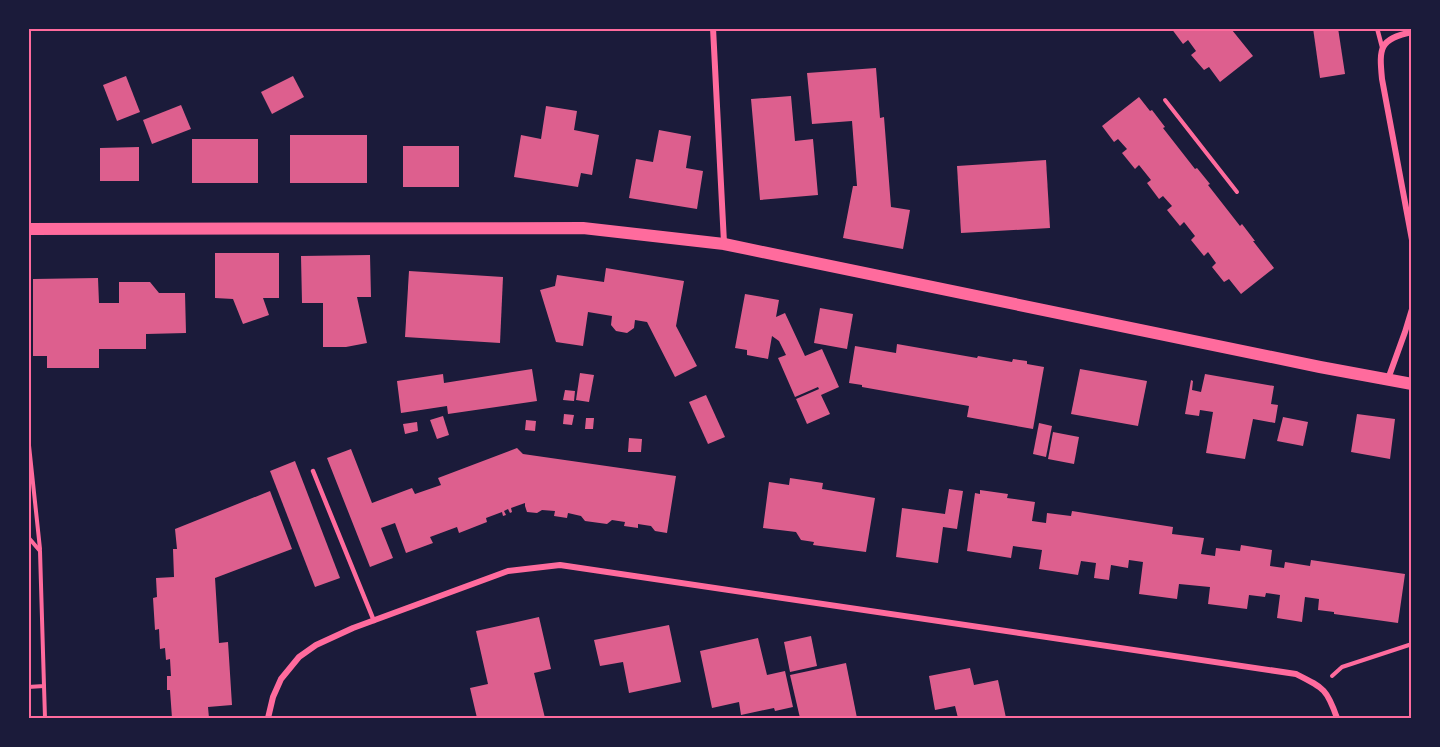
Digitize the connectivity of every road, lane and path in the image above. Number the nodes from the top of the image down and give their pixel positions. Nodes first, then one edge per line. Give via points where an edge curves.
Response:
1 (712, 28) edge
2 (1377, 28) edge
3 (1412, 32) edge
4 (1382, 47) junction
5 (1165, 100) dead end
6 (1237, 192) dead end
7 (28, 229) edge
8 (1412, 240) edge
9 (724, 244) junction
10 (1412, 309) edge
11 (1388, 380) junction
12 (1412, 384) edge
13 (28, 436) edge
14 (313, 471) dead end
15 (28, 537) edge
16 (40, 551) junction
17 (374, 621) junction
18 (1412, 644) edge
19 (44, 686) junction
20 (1320, 686) junction
21 (28, 687) edge
22 (45, 718) edge
23 (268, 718) edge
24 (1337, 718) edge

1 - 9 street
2 - 4 lane
3 - 4 street via 1389,39
4 - 8 street via 1382,79
5 - 6 path
7 - 9 main road via 582,228
9 - 11 main road
10 - 11 street
11 - 12 main road
13 - 16 path
14 - 17 lane
15 - 16 path
16 - 19 path
17 - 20 street via 508,571 560,565 1265,669 1296,674
17 - 23 street via 316,645 299,657 281,679
18 - 20 path via 1342,667
19 - 21 path
19 - 22 path
20 - 24 street

